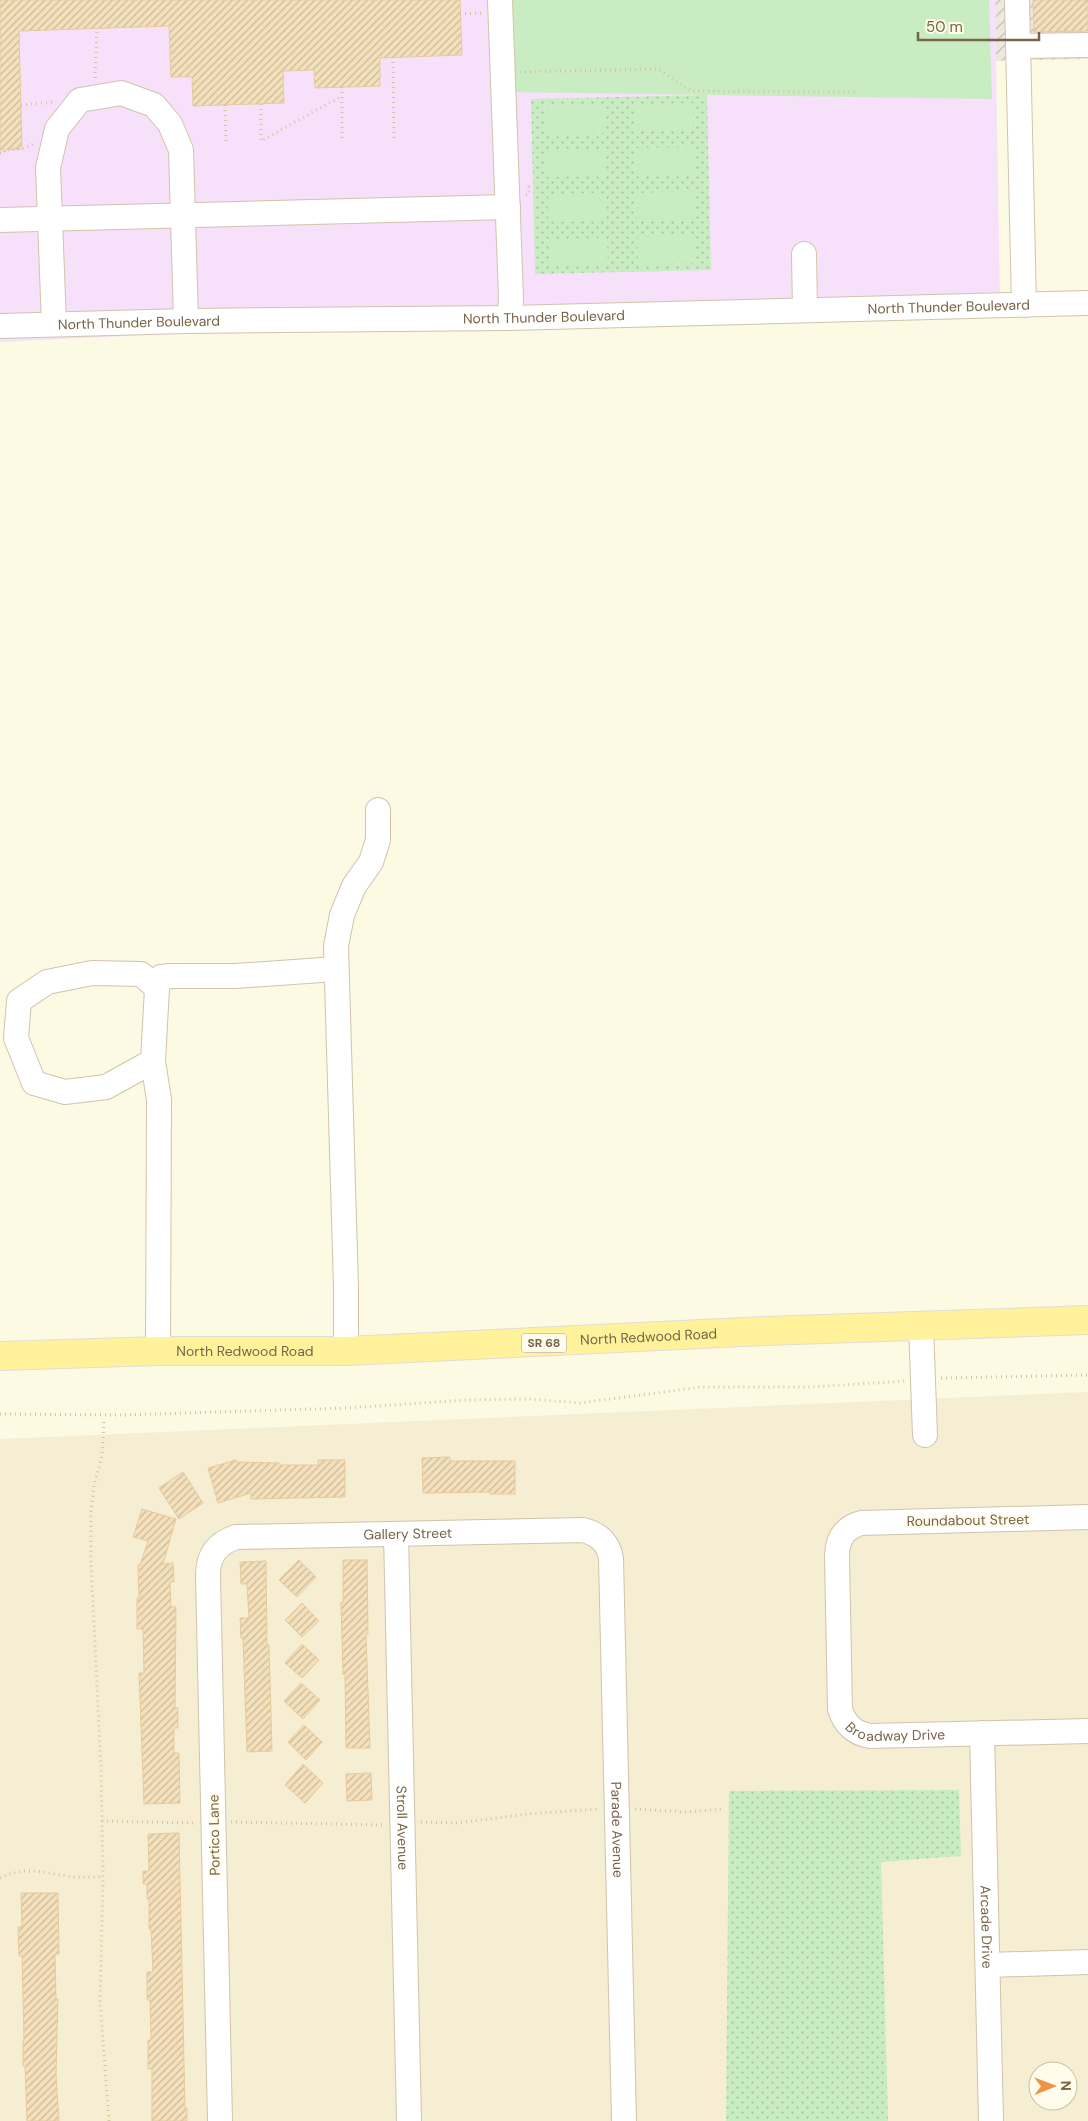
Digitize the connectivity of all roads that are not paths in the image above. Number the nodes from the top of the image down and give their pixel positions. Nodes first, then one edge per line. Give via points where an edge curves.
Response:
1 (1016, 0) edge
2 (494, 6) edge
3 (1088, 45) edge
4 (1018, 46) junction
5 (508, 208) junction
6 (183, 216) junction
7 (50, 218) junction
8 (0, 220) edge
9 (804, 254) dead end
10 (1088, 303) edge
11 (1024, 305) junction
12 (805, 310) junction
13 (510, 318) junction
14 (186, 320) junction
15 (54, 324) junction
16 (0, 326) edge
17 (378, 810) dead end
18 (336, 969) junction
19 (157, 988) junction
20 (153, 1062) junction
21 (1088, 1320) edge
22 (921, 1326) junction
23 (158, 1351) junction
24 (346, 1351) junction
25 (0, 1356) edge
26 (925, 1435) dead end
27 (1088, 1517) edge
28 (849, 1528) joint
29 (396, 1534) junction
30 (602, 1539) joint
31 (215, 1550) joint
32 (1088, 1731) edge
33 (982, 1733) junction
34 (1088, 1962) edge
35 (988, 1965) junction
36 (220, 2121) edge
37 (409, 2121) edge
38 (624, 2121) edge
39 (991, 2121) edge

1 - 4 street
2 - 5 street
3 - 4 street
4 - 11 street
5 - 6 street
5 - 13 street
6 - 7 street
6 - 7 street via 181,150 170,124 154,104 121,93 80,100 57,129 48,168
6 - 14 street
7 - 8 street
7 - 15 street
9 - 12 street
10 - 11 street, North Thunder Boulevard
11 - 12 street, North Thunder Boulevard
12 - 13 street, North Thunder Boulevard
13 - 14 street, North Thunder Boulevard
14 - 15 street, North Thunder Boulevard
15 - 16 street, North Thunder Boulevard
17 - 18 street via 378,840 371,862 354,886 342,915 336,946
18 - 19 street via 235,976 172,976 162,978
18 - 24 street
19 - 20 street
19 - 20 street via 141,974 92,973 47,982 19,1001 16,1038 34,1082 65,1092 106,1087
20 - 23 street via 159,1100
21 - 22 main road, North Redwood Road / SR 68
22 - 24 main road, North Redwood Road / SR 68
22 - 26 street
23 - 24 main road, North Redwood Road / SR 68
23 - 25 main road, North Redwood Road / SR 68
27 - 28 street, Roundabout Street via 861,1522
28 - 33 street, Broadway Drive via 837,1548 839,1703 845,1721 855,1731 870,1736
29 - 30 street, Gallery Street via 583,1530
29 - 31 street, Gallery Street via 236,1537
29 - 37 street, Stroll Avenue
30 - 38 street, Parade Avenue via 611,1558 624,1808
31 - 36 street, Portico Lane via 210,1558 208,1575
32 - 33 street, Broadway Drive
33 - 35 street, Arcade Drive
34 - 35 street
35 - 39 street, Arcade Drive

